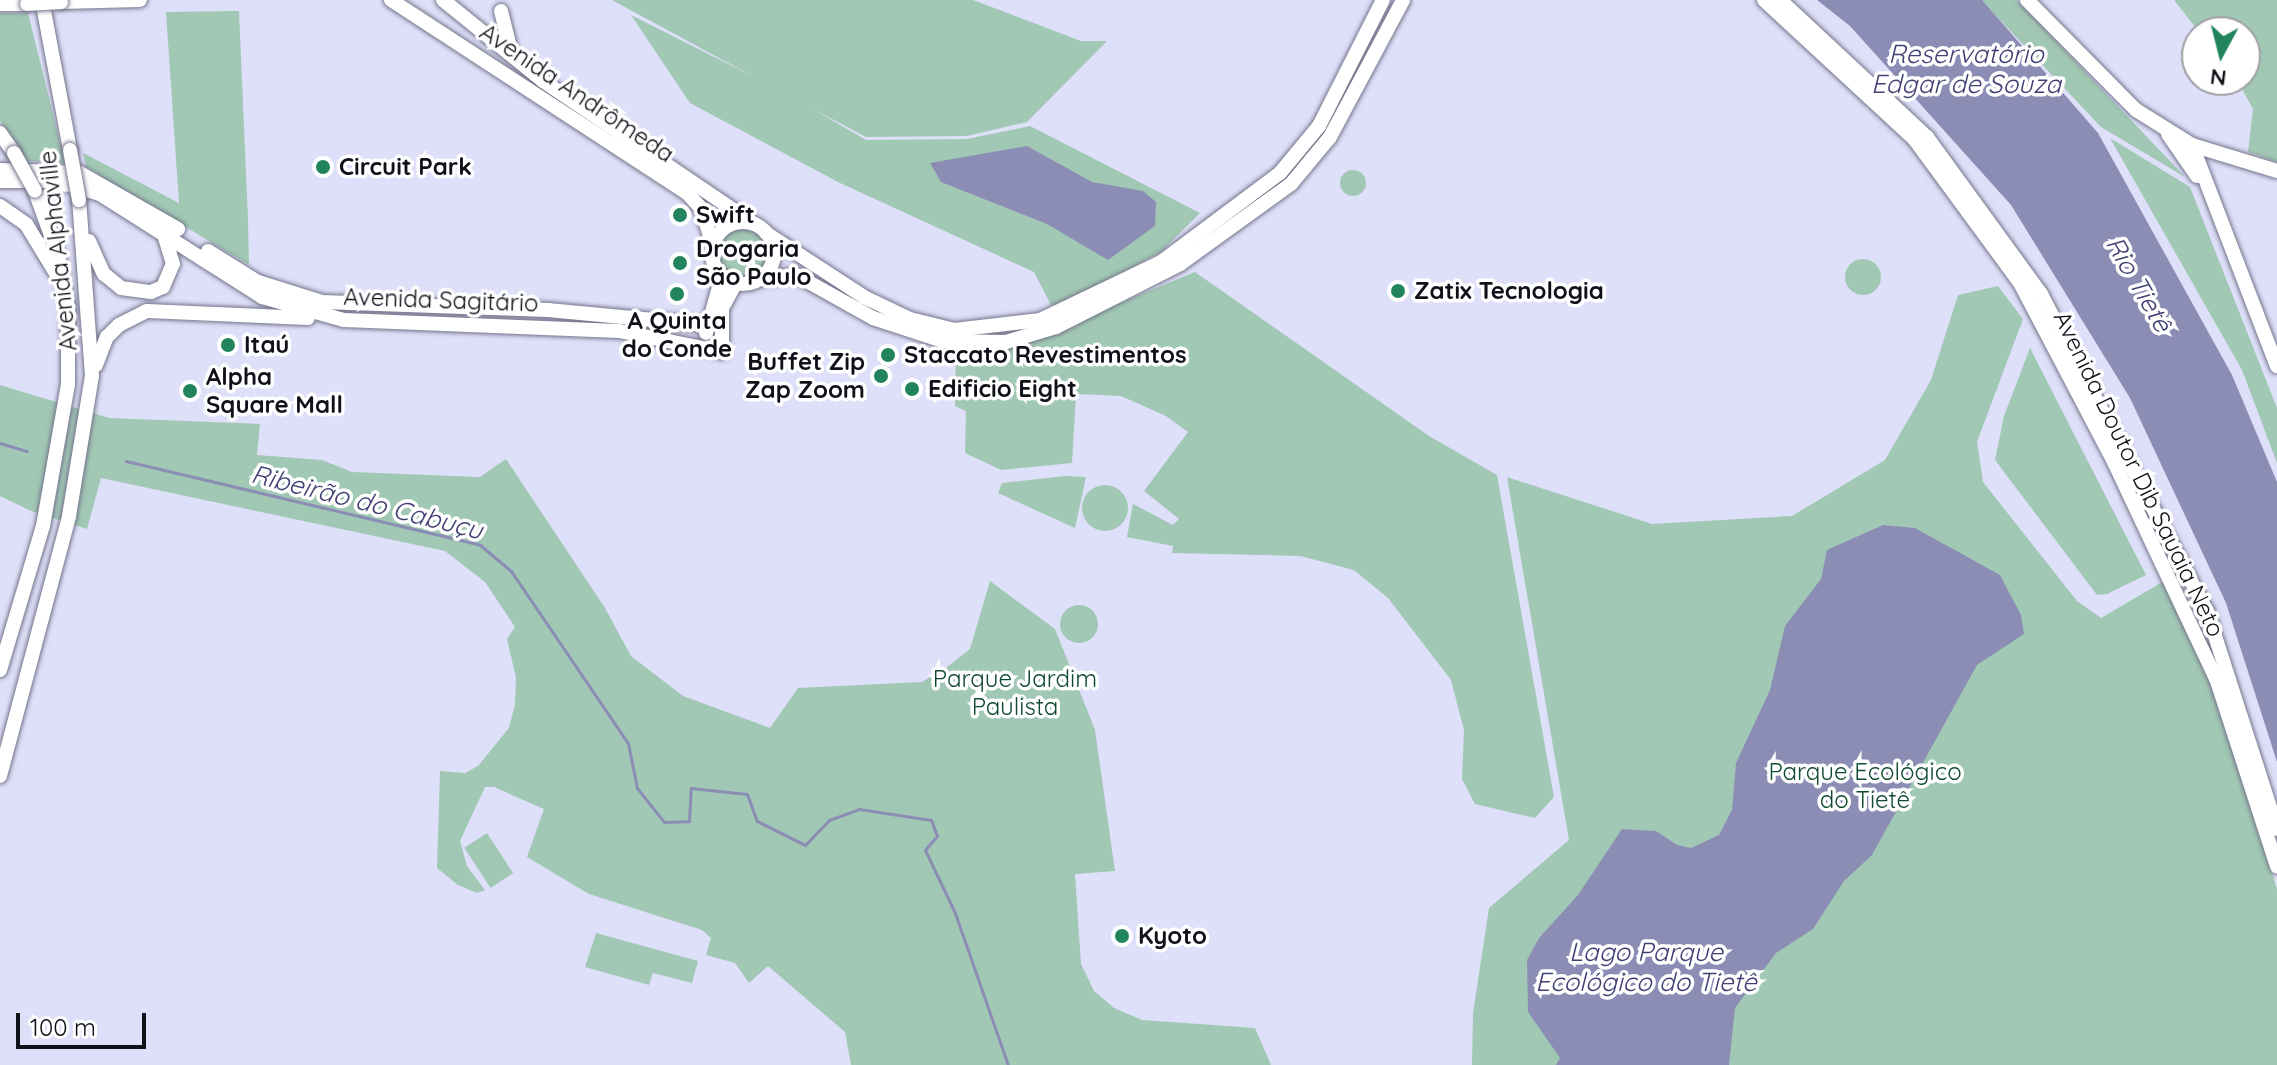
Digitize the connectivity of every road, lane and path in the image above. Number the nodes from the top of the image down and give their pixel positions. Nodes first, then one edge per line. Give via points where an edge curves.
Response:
1 (140, 0) edge
2 (391, 0) edge
3 (443, 0) edge
4 (1383, 0) edge
5 (1403, 0) edge
6 (1764, 0) edge
7 (1780, 0) edge
8 (2027, 0) edge
9 (35, 2) edge
10 (61, 2) edge
11 (0, 4) edge
12 (501, 11) dead end
13 (512, 55) junction
14 (2162, 128) junction
15 (0, 133) edge
16 (2192, 145) junction
17 (2221, 153) junction
18 (0, 170) edge
19 (2277, 171) edge
20 (0, 181) edge
21 (2202, 181) junction
22 (2212, 197) junction
23 (0, 206) edge
24 (82, 218) junction
25 (159, 228) junction
26 (760, 228) junction
27 (713, 244) junction
28 (760, 279) junction
29 (729, 280) junction
30 (64, 285) junction
31 (262, 297) junction
32 (364, 314) junction
33 (284, 317) junction
34 (344, 320) junction
35 (706, 325) junction
36 (706, 347) junction
37 (2277, 366) edge
38 (92, 376) junction
39 (2185, 566) junction
40 (2164, 571) junction
41 (2207, 611) junction
42 (2186, 621) junction
43 (0, 670) edge
44 (0, 776) edge
45 (2277, 829) edge
46 (2277, 867) edge

1 - 10 main road
2 - 27 main road, Avenida Andrômeda via 687,193 701,208
3 - 13 main road, Avenida Andrômeda
4 - 26 main road, Avenida Andrômeda via 1319,126 1280,173 1161,262 1040,320 954,330 910,319 864,297
5 - 28 main road via 1330,137 1291,184 1180,264 1056,327 1006,342 943,341 873,318 807,279
6 - 40 main road, Avenida Doutor Dib Sauaia Neto via 1915,140 1971,212 2020,283 2114,462
7 - 39 main road, Avenida Doutor Dib Sauaia Neto via 1889,96 1995,226 2058,322
8 - 14 main road via 2100,78
9 - 10 main road, bridge
9 - 11 main road
9 - 24 main road, Avenida Alphaville, bridge
12 - 13 main road
13 - 26 main road, Avenida Andrômeda
14 - 16 main road
14 - 22 main road
15 - 30 main road, Avenida Alphaville, bridge via 35,191
16 - 17 main road
16 - 21 main road
17 - 19 main road
17 - 21 main road
18 - 32 main road, Avenida Sagitário via 80,173 134,200 258,282
20 - 25 main road, Avenida Sagitário via 56,181 85,188
21 - 22 main road
22 - 37 main road
23 - 30 main road via 26,224
24 - 25 main road via 104,274 137,293 163,287 170,277 173,253
24 - 38 main road, Avenida Alphaville
25 - 31 main road, Avenida Sagitário
26 - 27 main road via 731,225
26 - 28 main road via 773,262
27 - 29 main road via 712,258
28 - 29 main road
29 - 35 main road
29 - 36 main road, Avenida Sagitário via 722,308 722,352
30 - 43 main road, Avenida Alphaville via 69,353 61,437 43,526
31 - 33 main road
31 - 34 main road, Avenida Sagitário
32 - 34 main road, Avenida Sagitário
32 - 35 main road, Avenida Sagitário via 548,310
32 - 36 main road, Avenida Sagitário via 619,331
33 - 34 main road
33 - 38 main road via 147,311 107,337
35 - 36 main road
38 - 44 main road, Avenida Alphaville via 69,516
39 - 40 main road via 2173,562
39 - 41 main road, Avenida Doutor Dib Sauaia Neto
40 - 42 main road, Avenida Doutor Dib Sauaia Neto
41 - 42 main road via 2199,620
41 - 45 main road, Avenida Doutor Dib Sauaia Neto
42 - 46 main road, Avenida Doutor Dib Sauaia Neto via 2224,699

